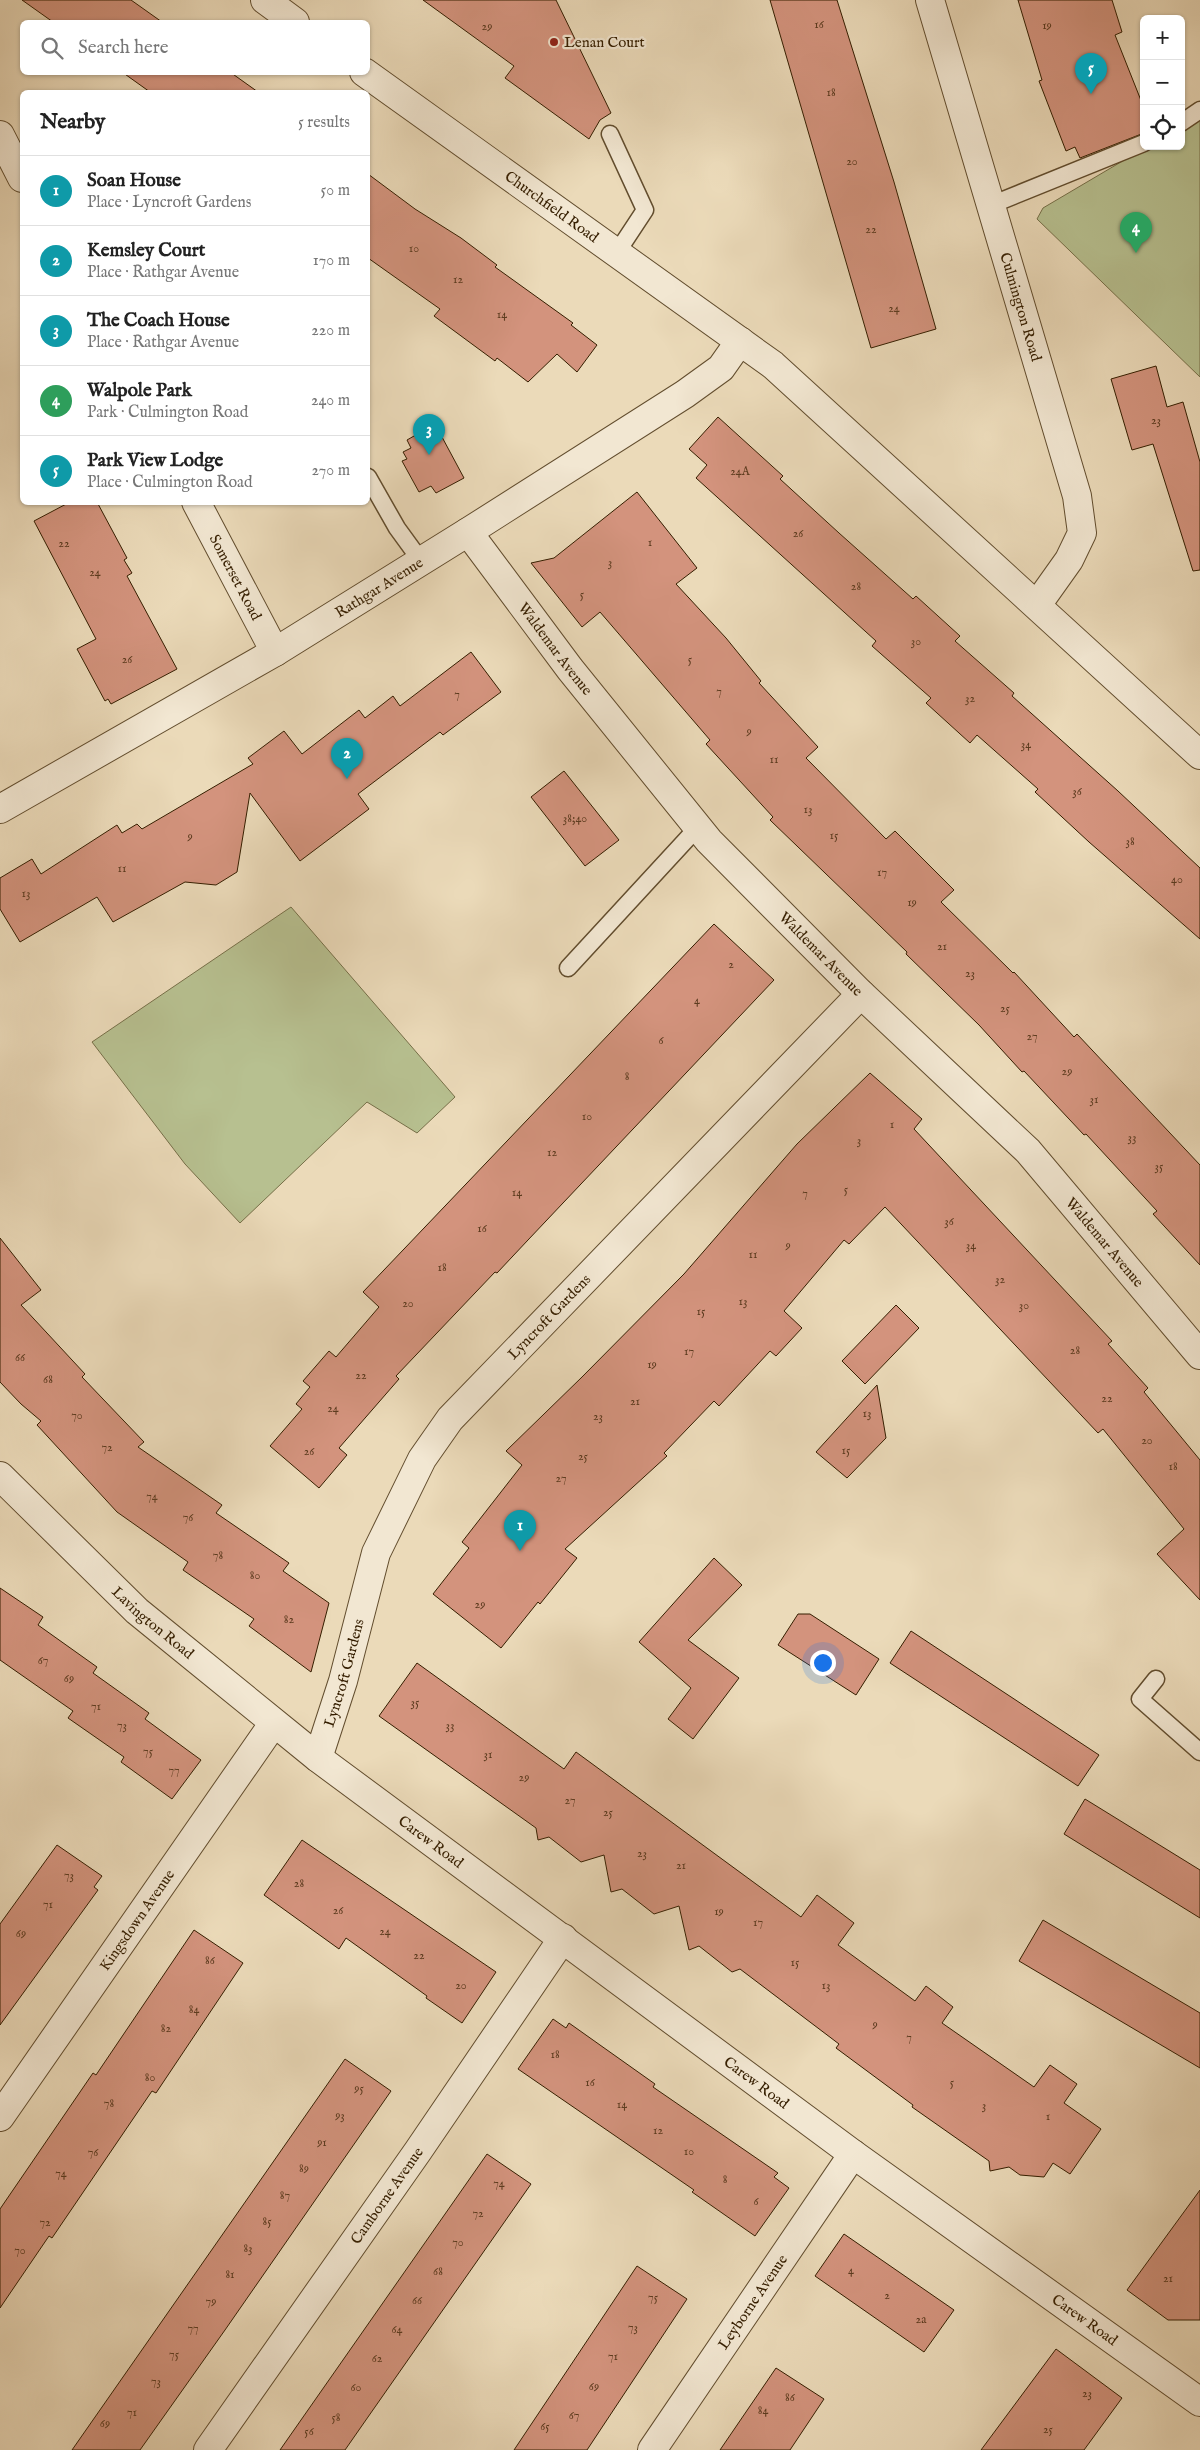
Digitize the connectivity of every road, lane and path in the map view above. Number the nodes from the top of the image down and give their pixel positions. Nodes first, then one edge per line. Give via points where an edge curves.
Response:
1 (264, 0) edge
2 (930, 0) edge
3 (292, 20) edge
4 (368, 75) edge
5 (1200, 110) edge
6 (1185, 120) edge
7 (610, 134) dead end
8 (0, 136) edge
9 (1140, 145) edge
10 (20, 174) edge
11 (991, 205) junction
12 (616, 254) junction
13 (740, 341) junction
14 (370, 481) edge
15 (198, 505) edge
16 (468, 532) junction
17 (422, 561) junction
18 (1037, 605) junction
19 (275, 652) junction
20 (1200, 755) edge
21 (0, 809) edge
22 (698, 827) junction
23 (568, 968) dead end
24 (861, 994) junction
25 (1200, 1355) edge
26 (0, 1476) edge
27 (1156, 1679) dead end
28 (273, 1724) junction
29 (1200, 1752) edge
30 (318, 1758) junction
31 (564, 1938) junction
32 (0, 2117) edge
33 (853, 2154) junction
34 (1200, 2402) edge
35 (208, 2450) edge
36 (652, 2450) edge

1 - 3 street
2 - 11 street, Culmington Road
4 - 12 street, Churchfield Road
5 - 6 lane
7 - 12 lane via 645,210
8 - 10 street
9 - 11 lane
11 - 18 street, Culmington Road via 1077,496 1082,533 1069,560
12 - 13 street, Churchfield Road
13 - 16 street, Rathgar Avenue via 721,368 686,394
13 - 18 street via 780,371
14 - 17 lane via 396,528
15 - 19 street, Somerset Road
16 - 17 street, Rathgar Avenue
16 - 22 street, Waldemar Avenue via 570,669
17 - 19 street, Rathgar Avenue
18 - 20 street
19 - 21 street, Rathgar Avenue
22 - 23 lane
22 - 24 street, Waldemar Avenue
24 - 25 street, Waldemar Avenue via 1028,1150
24 - 30 street, Lyncroft Gardens via 450,1419 422,1459 376,1553 343,1681
26 - 28 street, Lavington Road via 137,1611
27 - 29 lane via 1140,1699
28 - 30 street, Lavington Road
28 - 32 street, Kingsdown Avenue
30 - 31 street, Carew Road
31 - 33 street, Carew Road
31 - 35 street, Camborne Avenue
33 - 34 street, Carew Road
33 - 36 street, Leyborne Avenue

